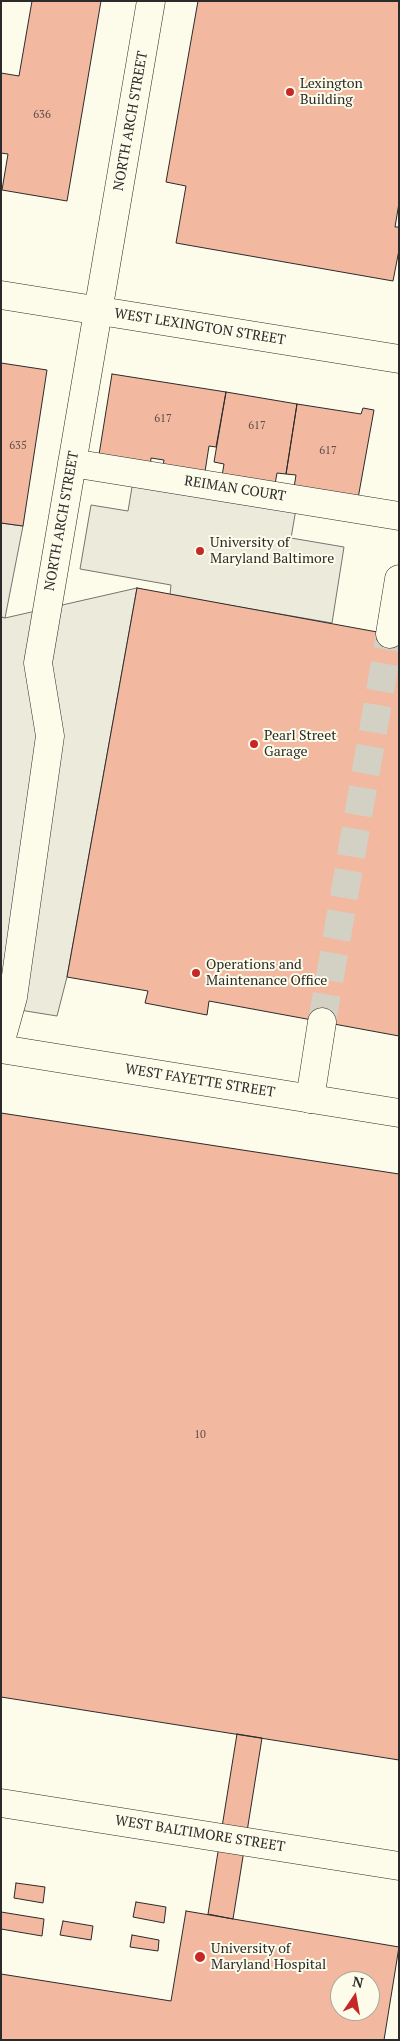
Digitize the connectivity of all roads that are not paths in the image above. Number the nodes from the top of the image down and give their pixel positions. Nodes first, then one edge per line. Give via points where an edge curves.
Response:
1 (152, 1) edge
2 (1, 295) edge
3 (98, 311) junction
4 (399, 359) edge
5 (72, 463) junction
6 (399, 516) edge
7 (399, 579) edge
8 (390, 634) tunnel mouth
9 (322, 1022) tunnel mouth
10 (1, 1040) edge
11 (1, 1049) edge
12 (310, 1099) junction
13 (399, 1113) edge
14 (1, 1803) edge
15 (399, 1866) edge

1 - 3 street, NORTH ARCH STREET
2 - 3 street, WEST LEXINGTON STREET
3 - 4 street, WEST LEXINGTON STREET
3 - 5 street, NORTH ARCH STREET
5 - 6 street, REIMAN COURT
5 - 10 street, NORTH ARCH STREET via 38,663 50,736 13,997
7 - 8 street
9 - 12 street
11 - 12 street, WEST FAYETTE STREET
12 - 13 street, WEST FAYETTE STREET
14 - 15 street, WEST BALTIMORE STREET

